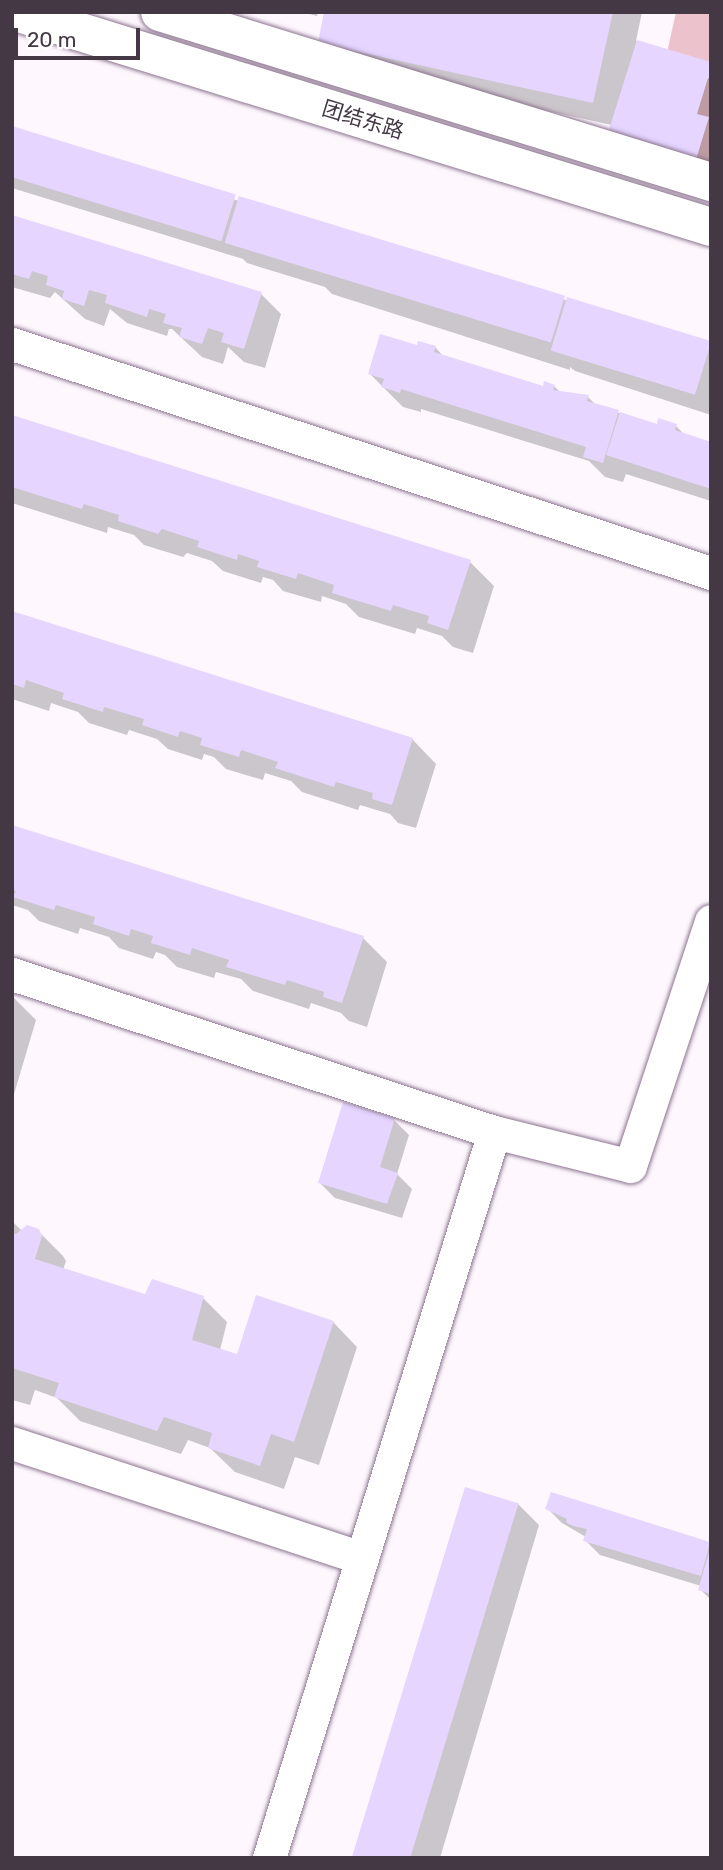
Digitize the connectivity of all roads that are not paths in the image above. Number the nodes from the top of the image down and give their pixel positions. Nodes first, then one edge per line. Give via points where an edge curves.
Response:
1 (16, 12) edge
2 (160, 12) edge
3 (711, 182) edge
4 (711, 227) edge
5 (12, 344) edge
6 (711, 573) edge
7 (711, 921) edge
8 (12, 974) edge
9 (494, 1132) junction
10 (12, 1443) edge
11 (362, 1558) junction
12 (269, 1858) edge

1 - 4 street, 团结东路
2 - 3 street
5 - 6 street
7 - 9 street via 630,1166
8 - 9 street
9 - 11 street
10 - 11 street
11 - 12 street

